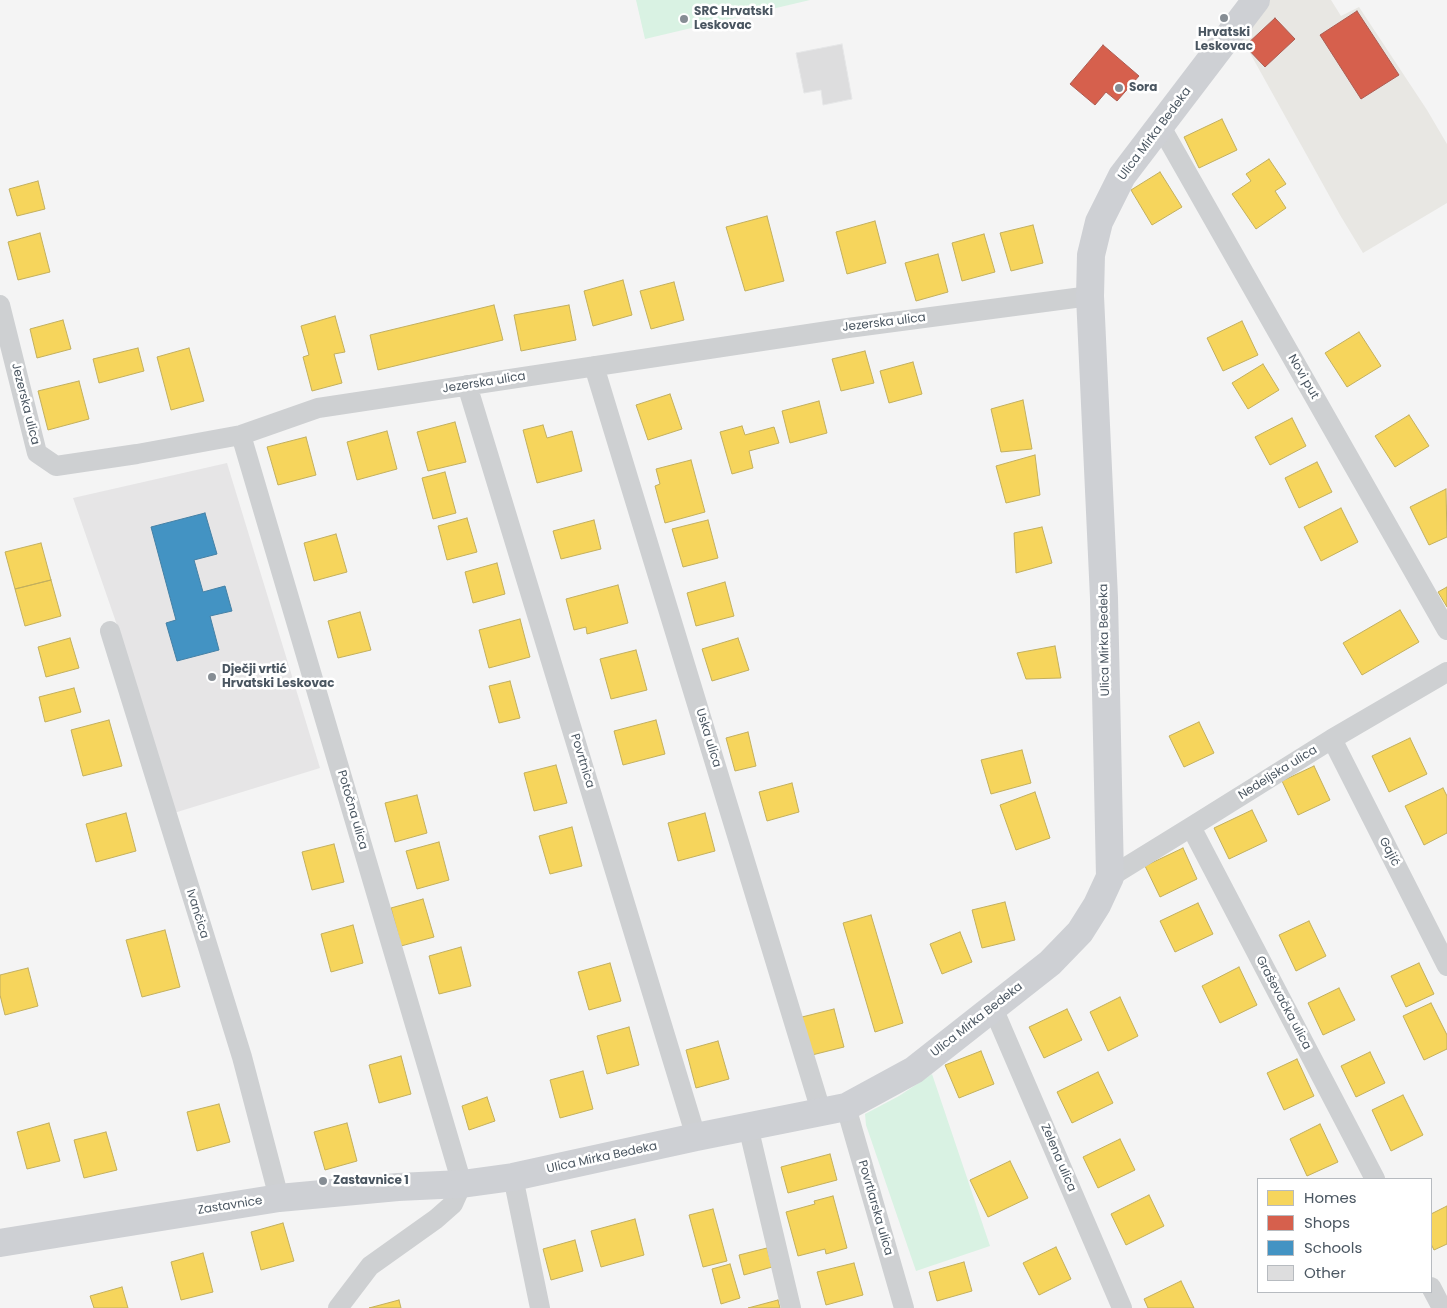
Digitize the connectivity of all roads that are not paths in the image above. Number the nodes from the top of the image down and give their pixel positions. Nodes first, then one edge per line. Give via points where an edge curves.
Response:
1 (1256, 0) edge
2 (1161, 124) junction
3 (1090, 296) junction
4 (0, 305) edge
5 (594, 366) junction
6 (467, 385) junction
7 (242, 435) junction
8 (1447, 630) edge
9 (110, 631) dead end
10 (1447, 672) edge
11 (1332, 739) junction
12 (1191, 828) junction
13 (1110, 876) junction
14 (1447, 966) edge
15 (994, 1008) junction
16 (833, 1109) junction
17 (748, 1126) junction
18 (696, 1137) junction
19 (514, 1177) junction
20 (1374, 1178) edge
21 (462, 1184) junction
22 (280, 1198) junction
23 (0, 1243) edge
24 (1432, 1289) edge
25 (338, 1308) edge
26 (540, 1308) edge
27 (790, 1308) edge
28 (904, 1308) edge
29 (1122, 1308) edge
30 (1442, 1308) edge

1 - 2 main road, Ulica Mirka Bedeka
2 - 3 main road, Ulica Mirka Bedeka via 1122,176 1099,222 1091,255
2 - 8 street, Novi put
3 - 5 street, Jezerska ulica
3 - 13 main road, Ulica Mirka Bedeka via 1104,598
4 - 7 street, Jezerska ulica via 37,453 56,466
5 - 6 street, Jezerska ulica
5 - 16 street, Uska ulica
6 - 7 street, Jezerska ulica via 318,408
6 - 18 street, Povrtnica
7 - 21 street, Potočna ulica
9 - 22 street, Ivančica via 242,1057
10 - 11 street, Nedeljska ulica
11 - 12 street, Nedeljska ulica
11 - 14 street, Gajić
12 - 13 street, Nedeljska ulica
12 - 20 street, Graševačka ulica
13 - 15 main road, Ulica Mirka Bedeka via 1080,932 1050,963
15 - 16 main road, Ulica Mirka Bedeka via 914,1070
15 - 29 street, Zelena ulica
16 - 17 main road, Ulica Mirka Bedeka
16 - 28 street, Povrtlarska ulica
17 - 18 main road, Ulica Mirka Bedeka
17 - 27 street
18 - 19 main road, Ulica Mirka Bedeka
19 - 21 main road, Ulica Mirka Bedeka
19 - 26 street
21 - 22 main road, Zastavnice
21 - 25 street via 453,1204 370,1266
22 - 23 main road, Zastavnice
24 - 30 street

